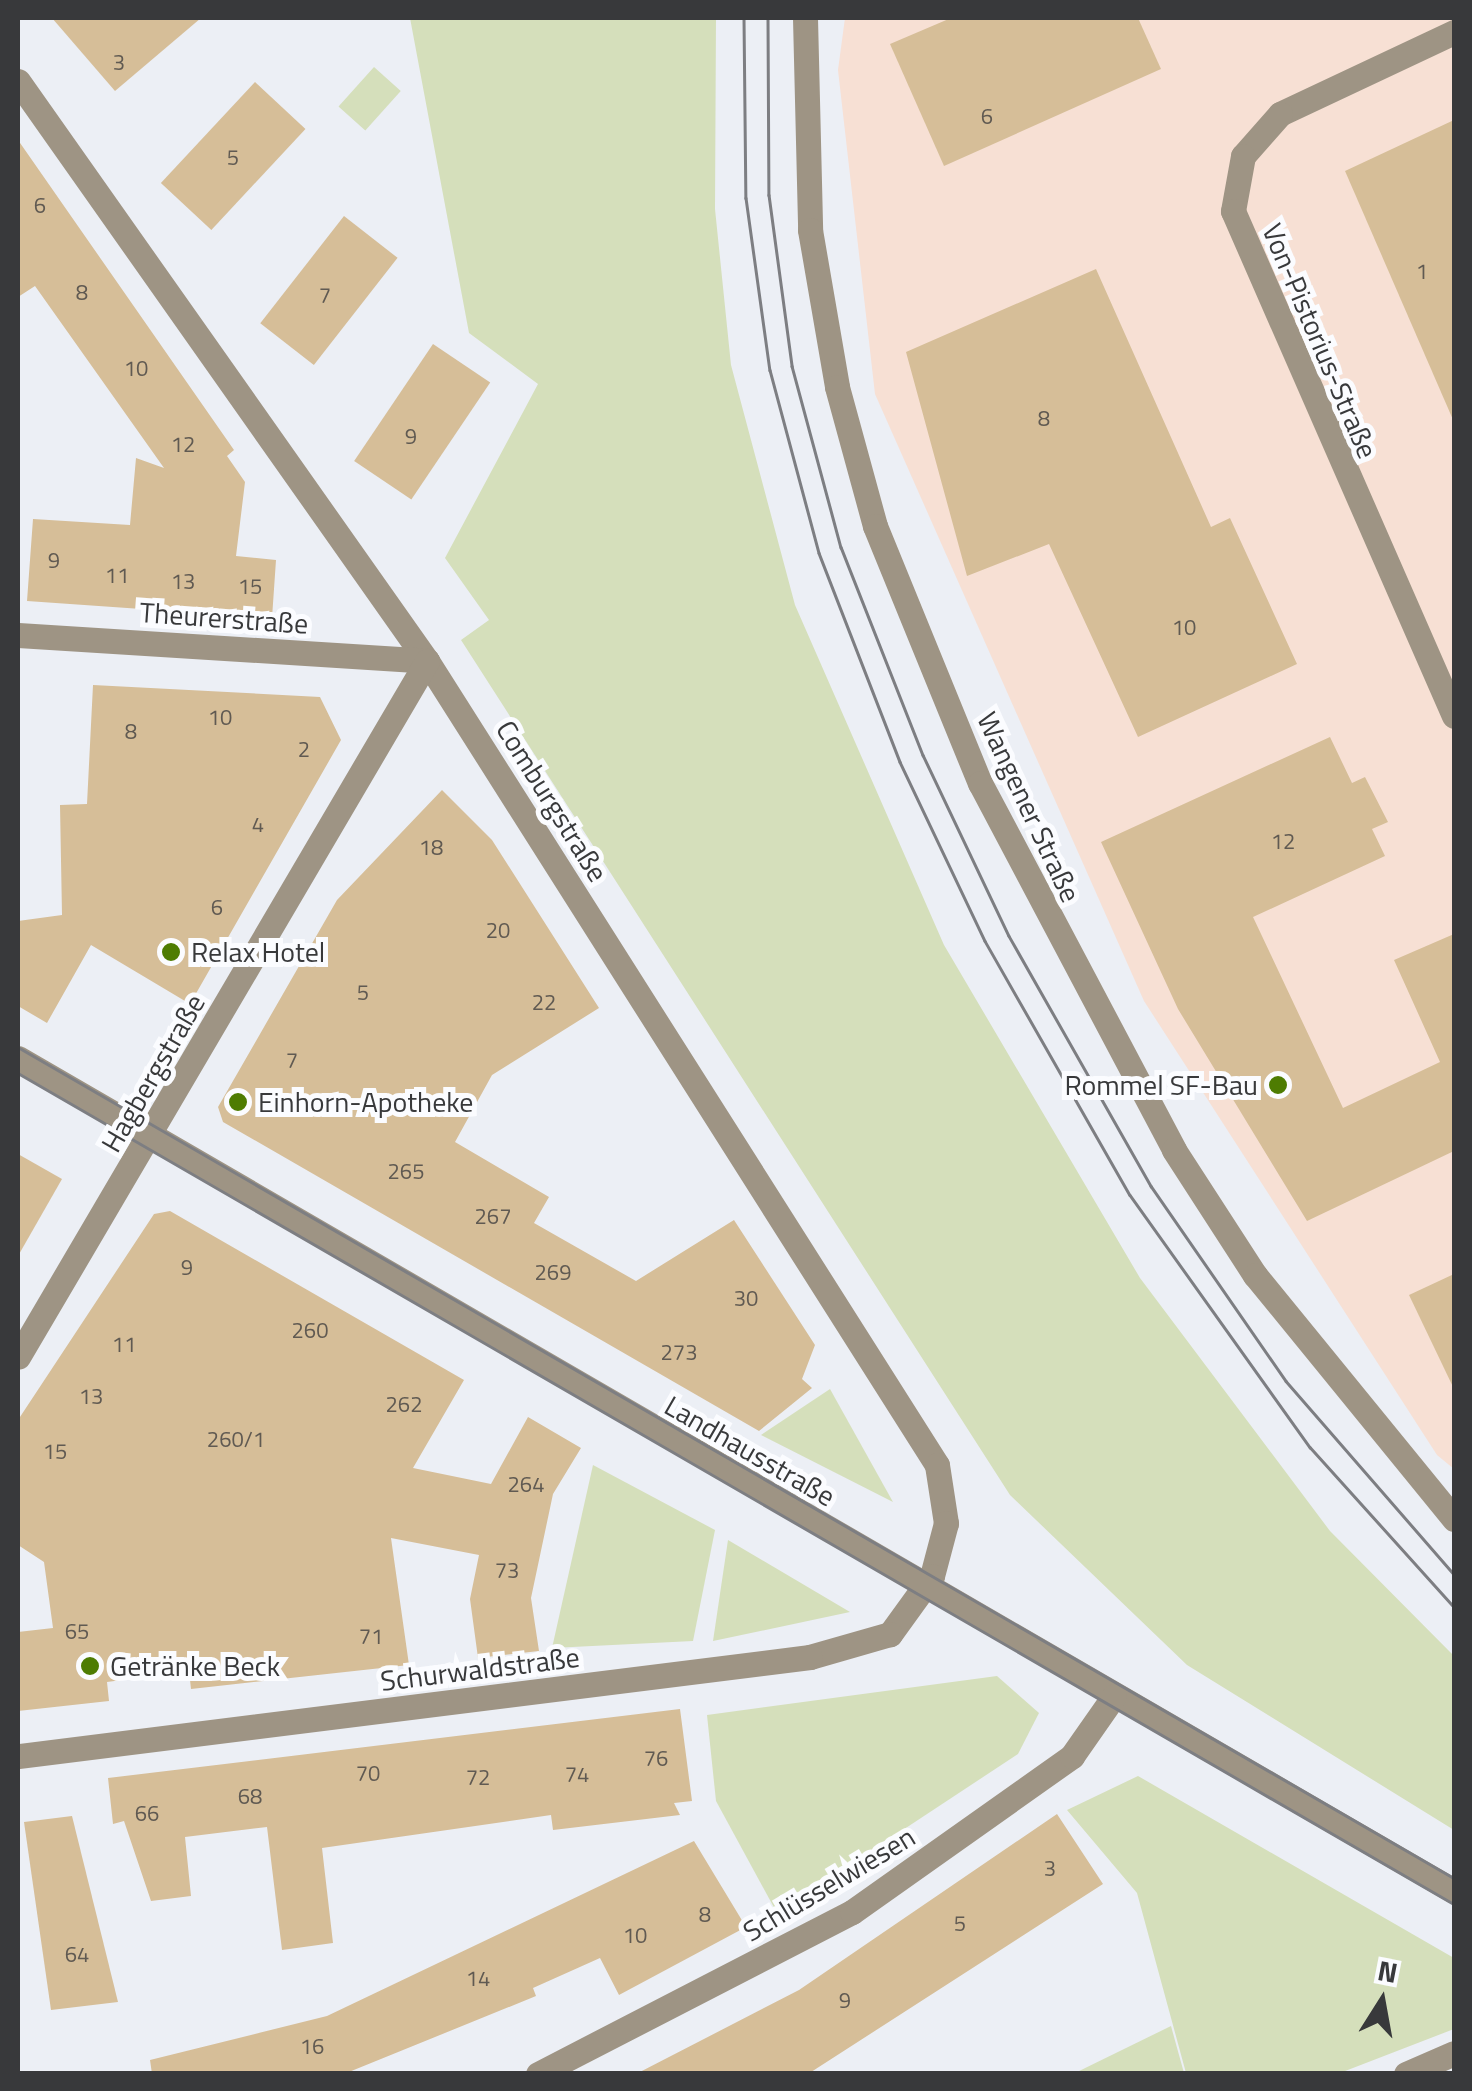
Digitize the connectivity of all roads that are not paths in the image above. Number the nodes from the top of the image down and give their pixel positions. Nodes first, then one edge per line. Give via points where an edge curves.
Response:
1 (805, 18) edge
2 (1454, 32) edge
3 (18, 81) edge
4 (18, 635) edge
5 (427, 661) junction
6 (1454, 716) edge
7 (18, 1058) edge
8 (152, 1135) junction
9 (18, 1357) edge
10 (1454, 1520) edge
11 (926, 1588) junction
12 (1114, 1696) junction
13 (18, 1756) edge
14 (1454, 1891) edge
15 (1454, 2053) edge
16 (538, 2074) edge
17 (1406, 2074) edge

1 - 10 street, Wangener Straße via 810,230 836,387 875,526 980,783 1174,1150 1256,1276
2 - 6 street, Von-Pistorius-Straße via 1280,114 1242,156 1233,211
3 - 5 street, Comburgstraße
4 - 5 street, Theurerstraße
5 - 8 street, Hagbergstraße
5 - 11 street, Comburgstraße via 937,1465 946,1523
7 - 8 street, Landhausstraße
8 - 9 street, Hagbergstraße
8 - 11 street, Landhausstraße
11 - 12 street, Landhausstraße
11 - 13 street, Schurwaldstraße via 890,1634 810,1657
12 - 14 street, Landhausstraße
12 - 16 street, Schlüsselwiesen via 1072,1756 852,1912
15 - 17 street

